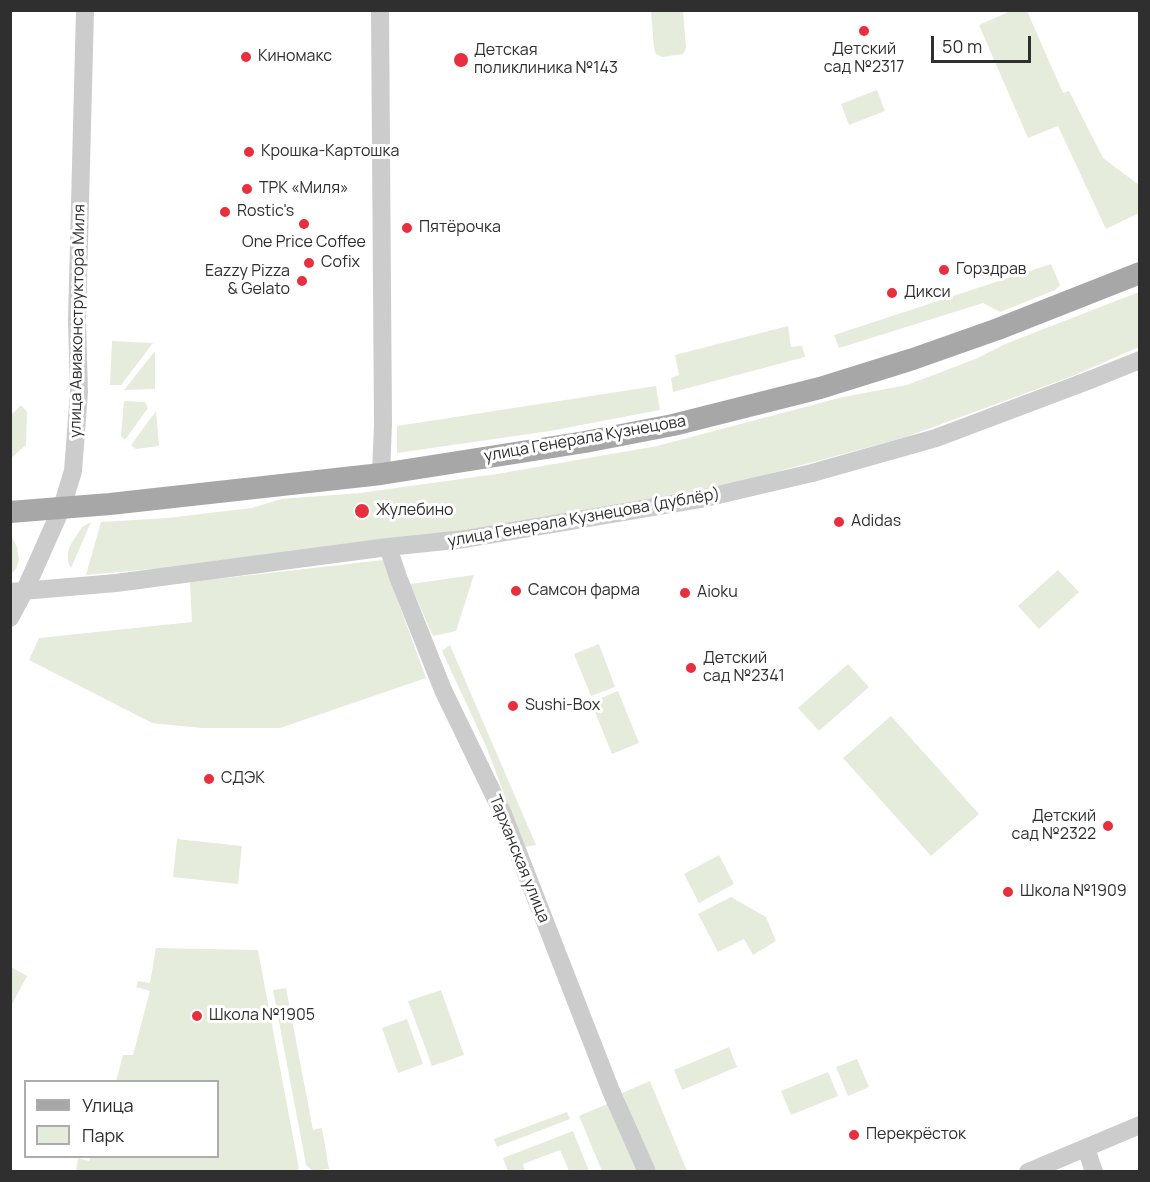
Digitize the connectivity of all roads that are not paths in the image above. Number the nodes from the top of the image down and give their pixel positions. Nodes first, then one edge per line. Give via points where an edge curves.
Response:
1 (85, 10) edge
2 (380, 10) edge
3 (1140, 273) edge
4 (1140, 360) edge
5 (381, 474) junction
6 (62, 507) junction
7 (10, 512) edge
8 (388, 548) junction
9 (18, 591) edge
10 (10, 618) edge
11 (1140, 1125) edge
12 (1086, 1148) junction
13 (647, 1172) edge
14 (1028, 1172) edge
15 (1094, 1172) edge

1 - 6 street, улица Авиаконструктора Миля via 79,392 73,471
2 - 5 street
3 - 5 main road, улица Генерала Кузнецова via 937,350 820,388 672,425
4 - 8 street, улица Генерала Кузнецова (дублёр) via 936,438 812,473 701,500 465,540
5 - 6 main road, улица Генерала Кузнецова
6 - 7 main road, улица Генерала Кузнецова
6 - 9 street, улица Авиаконструктора Миля
8 - 9 street, улица Генерала Кузнецова (дублёр) via 116,583
8 - 13 street, Тарханская улица via 443,690 511,833
9 - 10 street, улица Авиаконструктора Миля
11 - 12 street
12 - 14 street
12 - 15 street

